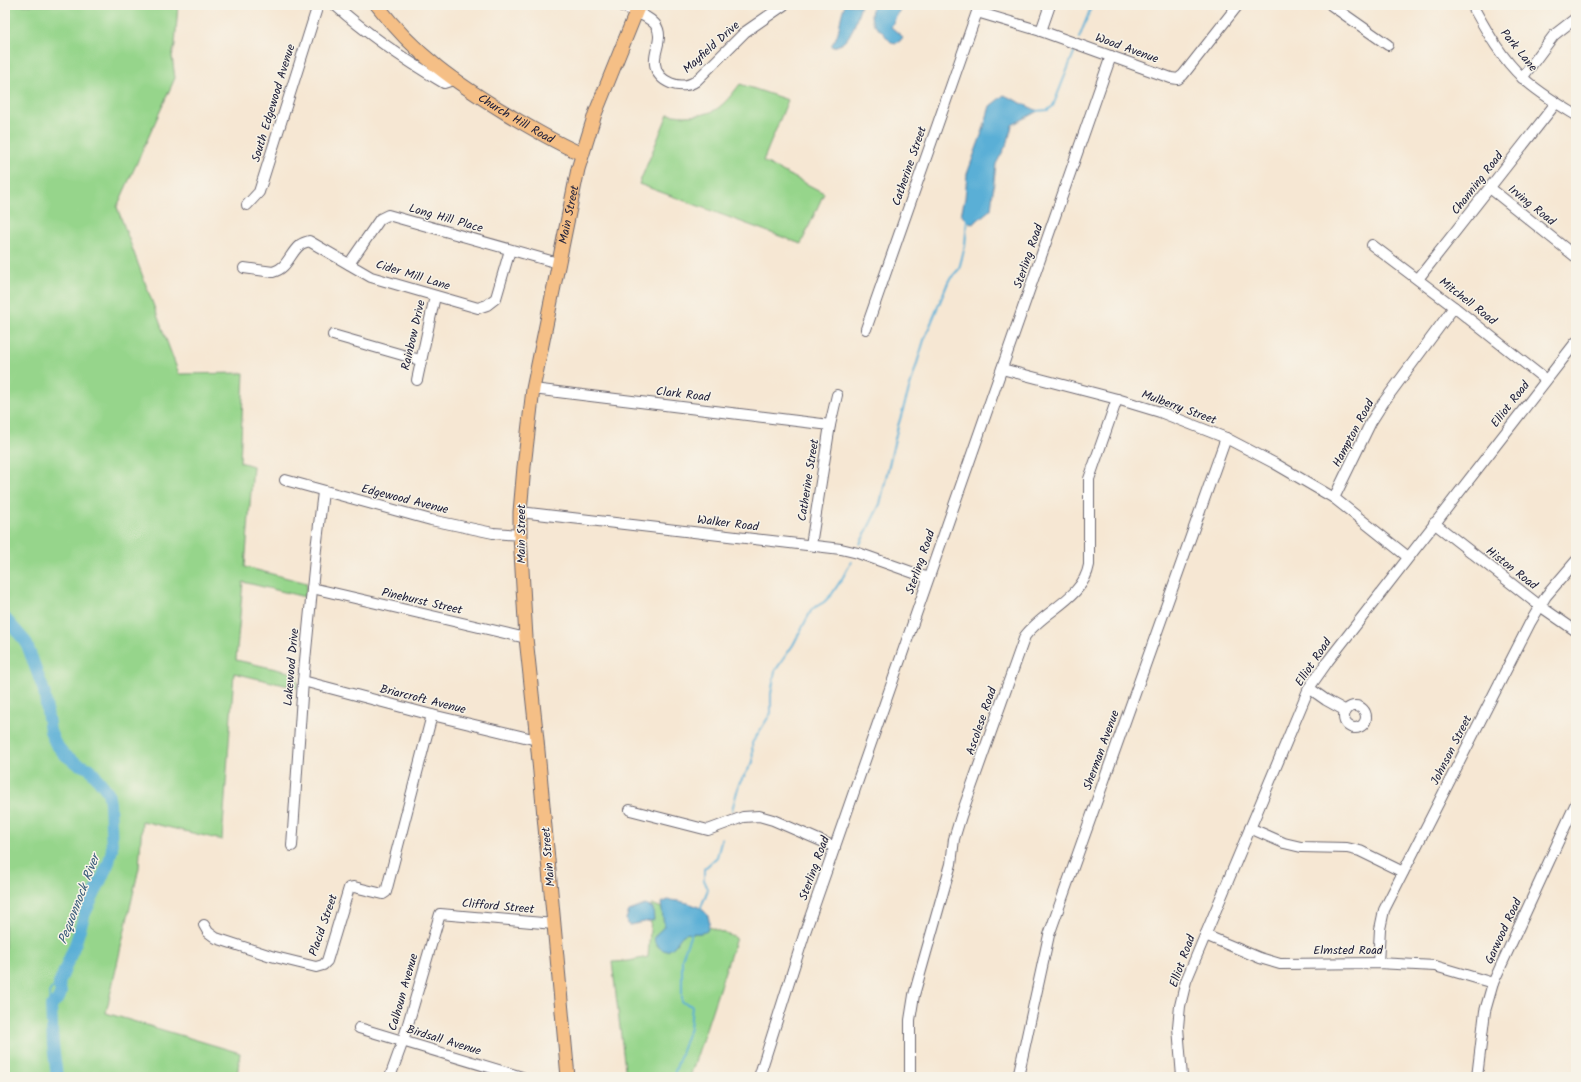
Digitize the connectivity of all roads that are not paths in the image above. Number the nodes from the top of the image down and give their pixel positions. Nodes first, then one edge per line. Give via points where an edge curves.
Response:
1 (318, 5) edge
2 (335, 5) edge
3 (377, 5) edge
4 (620, 5) edge
5 (1050, 5) edge
6 (1238, 5) edge
7 (1331, 5) edge
8 (1472, 5) edge
9 (781, 6) edge
10 (638, 9) edge
11 (977, 12) joint
12 (1576, 18) edge
13 (1041, 31) junction
14 (1388, 45) dead end
15 (1111, 56) junction
16 (1522, 78) junction
17 (453, 80) junction
18 (1556, 103) junction
19 (1576, 115) edge
20 (582, 154) junction
21 (1490, 188) junction
22 (247, 205) dead end
23 (1372, 245) dead end
24 (510, 250) junction
25 (1576, 257) edge
26 (558, 263) junction
27 (350, 264) junction
28 (244, 268) dead end
29 (1418, 279) junction
30 (435, 296) junction
31 (1454, 307) junction
32 (866, 329) dead end
33 (333, 334) dead end
34 (1576, 342) edge
35 (420, 360) junction
36 (1002, 369) junction
37 (417, 380) dead end
38 (1546, 380) junction
39 (533, 389) junction
40 (837, 395) dead end
41 (1117, 399) junction
42 (830, 425) junction
43 (1226, 438) junction
44 (285, 480) dead end
45 (323, 492) junction
46 (1334, 498) junction
47 (520, 512) junction
48 (1434, 523) junction
49 (520, 535) junction
50 (811, 545) junction
51 (1408, 557) junction
52 (1576, 561) edge
53 (928, 578) junction
54 (312, 588) junction
55 (1540, 606) junction
56 (1576, 631) edge
57 (526, 638) junction
58 (303, 681) junction
59 (1309, 688) junction
60 (1346, 711) dead end
61 (432, 715) junction
62 (537, 740) junction
63 (1576, 803) edge
64 (630, 810) dead end
65 (1250, 828) junction
66 (292, 846) dead end
67 (835, 847) junction
68 (1403, 872) junction
69 (440, 914) joint
70 (554, 924) junction
71 (204, 925) dead end
72 (1205, 935) junction
73 (1378, 963) junction
74 (1493, 983) junction
75 (359, 1028) dead end
76 (403, 1041) junction
77 (390, 1077) edge
78 (522, 1077) edge
79 (568, 1077) edge
80 (759, 1077) edge
81 (910, 1077) edge
82 (1018, 1077) edge
83 (1182, 1077) edge
84 (1477, 1077) edge

1 - 22 street, South Edgewood Avenue via 259,192
2 - 17 street, Church Hill Road via 370,35 424,71 444,83
3 - 17 main road, Church Hill Road via 411,44
4 - 10 street
5 - 13 street
6 - 15 street, Wood Avenue via 1178,79
7 - 14 street
8 - 16 street, Park Lane via 1493,40
9 - 10 street, Mayfield Drive via 745,32 696,80 684,86 667,81 657,70 654,64 658,29
10 - 20 main road, Main Street via 598,107
11 - 13 street, Wood Avenue
11 - 32 street, Catherine Street
12 - 16 street via 1554,35
13 - 15 street, Wood Avenue
15 - 36 street, Sterling Road
16 - 18 street, Park Lane
17 - 20 main road, Church Hill Road via 522,123
18 - 19 street, Park Lane
18 - 21 street, Channing Road
20 - 26 main road, Main Street
21 - 25 street, Irving Road
21 - 29 street, Channing Road
23 - 29 street, Mitchell Road
24 - 26 street, Long Hill Place
24 - 27 street, Long Hill Place via 388,215 380,218
24 - 30 street, Cider Mill Lane via 496,298 487,305 478,308
26 - 39 main road, Main Street
27 - 28 street, Cider Mill Lane via 309,241 300,244 283,268 277,271
27 - 30 street, Cider Mill Lane via 371,277
29 - 31 street, Mitchell Road
30 - 35 street, Rainbow Drive
31 - 38 street, Mitchell Road
31 - 46 street, Hampton Road via 1371,422
33 - 35 street
34 - 38 street, Elliot Road
35 - 37 street, Rainbow Drive
36 - 41 street, Mulberry Street
36 - 53 street, Sterling Road
38 - 48 street, Elliot Road
39 - 42 street, Clark Road
39 - 47 main road, Main Street
40 - 42 street, Catherine Street
41 - 43 street, Mulberry Street via 1160,412
41 - 81 street, Ascolese Road via 1089,479 1088,573 1078,589 1025,636 954,839 951,864 916,983 910,1020
42 - 50 street, Catherine Street
43 - 46 street, Mulberry Street
43 - 82 street, Sherman Avenue via 1049,935
44 - 45 street, Edgewood Avenue
45 - 49 street, Edgewood Avenue via 466,528
45 - 54 street, Lakewood Drive
46 - 51 street
47 - 49 main road, Main Street
47 - 50 street, Walker Road
48 - 51 street, Elliot Road
48 - 55 street, Histon Road
49 - 57 main road, Main Street
50 - 53 street, Walker Road via 858,553
51 - 59 street, Elliot Road
52 - 55 street, Johnson Street
53 - 67 street, Sterling Road
54 - 57 street, Pinehurst Street
54 - 58 street, Lakewood Drive
55 - 56 street, Histon Road
55 - 68 street, Johnson Street
57 - 62 main road, Main Street
58 - 61 street, Briarcroft Avenue
58 - 66 street, Lakewood Drive
59 - 60 street
59 - 65 street, Elliot Road
61 - 62 street, Briarcroft Avenue
61 - 71 street, Placid Street via 386,892 383,894 349,888 328,960 323,965 316,967 271,956 216,938
62 - 70 main road, Main Street
63 - 74 street, Garwood Road
64 - 67 street via 708,830 743,817 759,816
65 - 68 street via 1284,843 1301,847 1346,848 1360,851
65 - 72 street, Elliot Road
67 - 80 street, Sterling Road
68 - 73 street, Johnson Street via 1384,910
69 - 70 street, Clifford Street
69 - 76 street, Calhoun Avenue
70 - 79 main road, Main Street
72 - 73 street, Elmsted Road via 1280,964
72 - 83 street, Elliot Road via 1186,981 1180,1006 1178,1027
73 - 74 street, Elmsted Road via 1435,966
74 - 84 street, Garwood Road via 1485,1011
75 - 76 street, Birdsall Avenue
76 - 77 street, Calhoun Avenue
76 - 78 street, Birdsall Avenue

